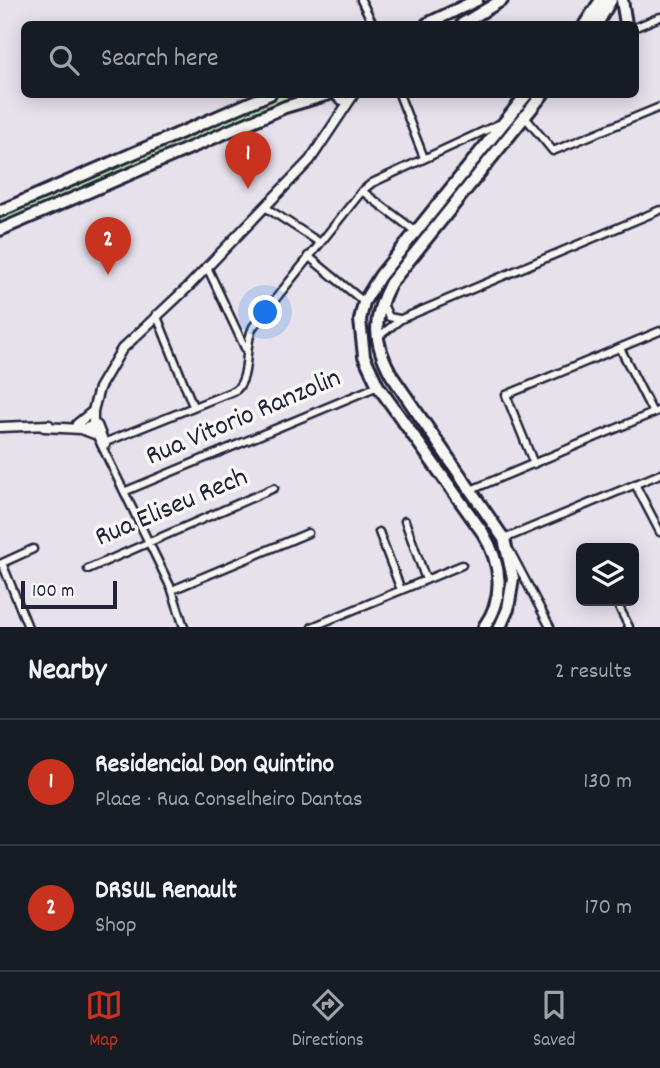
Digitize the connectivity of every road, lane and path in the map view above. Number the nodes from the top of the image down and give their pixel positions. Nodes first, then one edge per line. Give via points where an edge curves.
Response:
1 (360, 0) edge
2 (477, 0) edge
3 (596, 0) edge
4 (601, 0) edge
5 (611, 0) edge
6 (622, 0) edge
7 (499, 2) edge
8 (660, 17) edge
9 (626, 20) edge
10 (371, 21) edge
11 (433, 21) edge
12 (467, 21) edge
13 (587, 21) edge
14 (588, 21) edge
15 (599, 21) edge
16 (639, 26) edge
17 (261, 98) edge
18 (315, 98) edge
19 (340, 98) edge
20 (351, 98) edge
21 (401, 98) edge
22 (524, 98) edge
23 (540, 98) edge
24 (660, 107) edge
25 (343, 111) junction
26 (525, 117) junction
27 (505, 121) junction
28 (424, 158) junction
29 (362, 191) junction
30 (265, 207) junction
31 (660, 210) edge
32 (0, 211) edge
33 (0, 230) edge
34 (415, 231) junction
35 (319, 242) junction
36 (308, 257) junction
37 (207, 267) junction
38 (382, 300) junction
39 (364, 302) junction
40 (156, 314) junction
41 (401, 319) junction
42 (660, 331) edge
43 (377, 339) junction
44 (245, 348) junction
45 (620, 348) junction
46 (104, 383) junction
47 (378, 386) junction
48 (193, 406) junction
49 (93, 411) junction
50 (657, 412) edge
51 (95, 423) junction
52 (79, 426) junction
53 (0, 427) edge
54 (97, 435) junction
55 (103, 443) junction
56 (534, 464) junction
57 (660, 474) edge
58 (635, 484) junction
59 (274, 488) dead end
60 (471, 490) junction
61 (126, 491) junction
62 (405, 521) dead end
63 (379, 532) dead end
64 (660, 532) edge
65 (308, 533) dead end
66 (504, 539) junction
67 (149, 542) junction
68 (33, 549) dead end
69 (1, 564) edge
70 (463, 565) dead end
71 (88, 569) dead end
72 (426, 580) junction
73 (172, 590) junction
74 (401, 590) junction
75 (618, 606) edge
76 (331, 624) edge
77 (28, 627) edge
78 (184, 627) edge
79 (312, 627) edge
80 (484, 627) edge
81 (500, 627) edge
82 (550, 627) edge
83 (629, 627) edge

1 - 10 street
2 - 11 main road
3 - 13 main road
4 - 14 main road
5 - 15 main road
6 - 9 main road
7 - 12 main road
8 - 16 street
17 - 32 main road
18 - 33 main road
19 - 25 street
20 - 25 street
21 - 28 street
22 - 27 main road
23 - 26 main road
24 - 26 street via 553,151
25 - 30 street via 310,160
26 - 38 main road via 406,263
27 - 28 street
27 - 34 main road
28 - 29 street
29 - 34 street
29 - 35 street
30 - 35 street
30 - 37 street
31 - 41 street
34 - 39 main road
35 - 36 street
36 - 39 street
36 - 44 street via 253,327
37 - 40 street
37 - 44 street
38 - 41 street via 389,317
38 - 43 main road
39 - 47 main road via 361,344
40 - 46 street via 122,349
40 - 48 street
41 - 43 street
42 - 45 street
43 - 60 main road via 392,376
44 - 48 street via 244,377 236,390
45 - 50 street
45 - 56 street via 506,395
46 - 49 street
46 - 51 street
47 - 61 street, Rua Vitorio Ranzolin
47 - 80 main road via 491,546 499,590
48 - 55 street
49 - 51 street
49 - 52 street
50 - 56 street
51 - 52 street
51 - 54 street
51 - 55 street
52 - 53 street
52 - 54 street
54 - 55 street
55 - 61 street
56 - 60 street
57 - 58 street
58 - 64 street
58 - 66 street
59 - 67 street, Rua Eliseu Rech
60 - 66 main road
61 - 67 street
62 - 72 street
63 - 74 street
65 - 73 street
66 - 81 main road via 513,578
66 - 82 street
67 - 71 street, Rua Eliseu Rech
67 - 73 street
68 - 69 street
69 - 77 street
70 - 72 street
72 - 74 street
73 - 78 street
74 - 76 street
75 - 83 street
76 - 79 street

